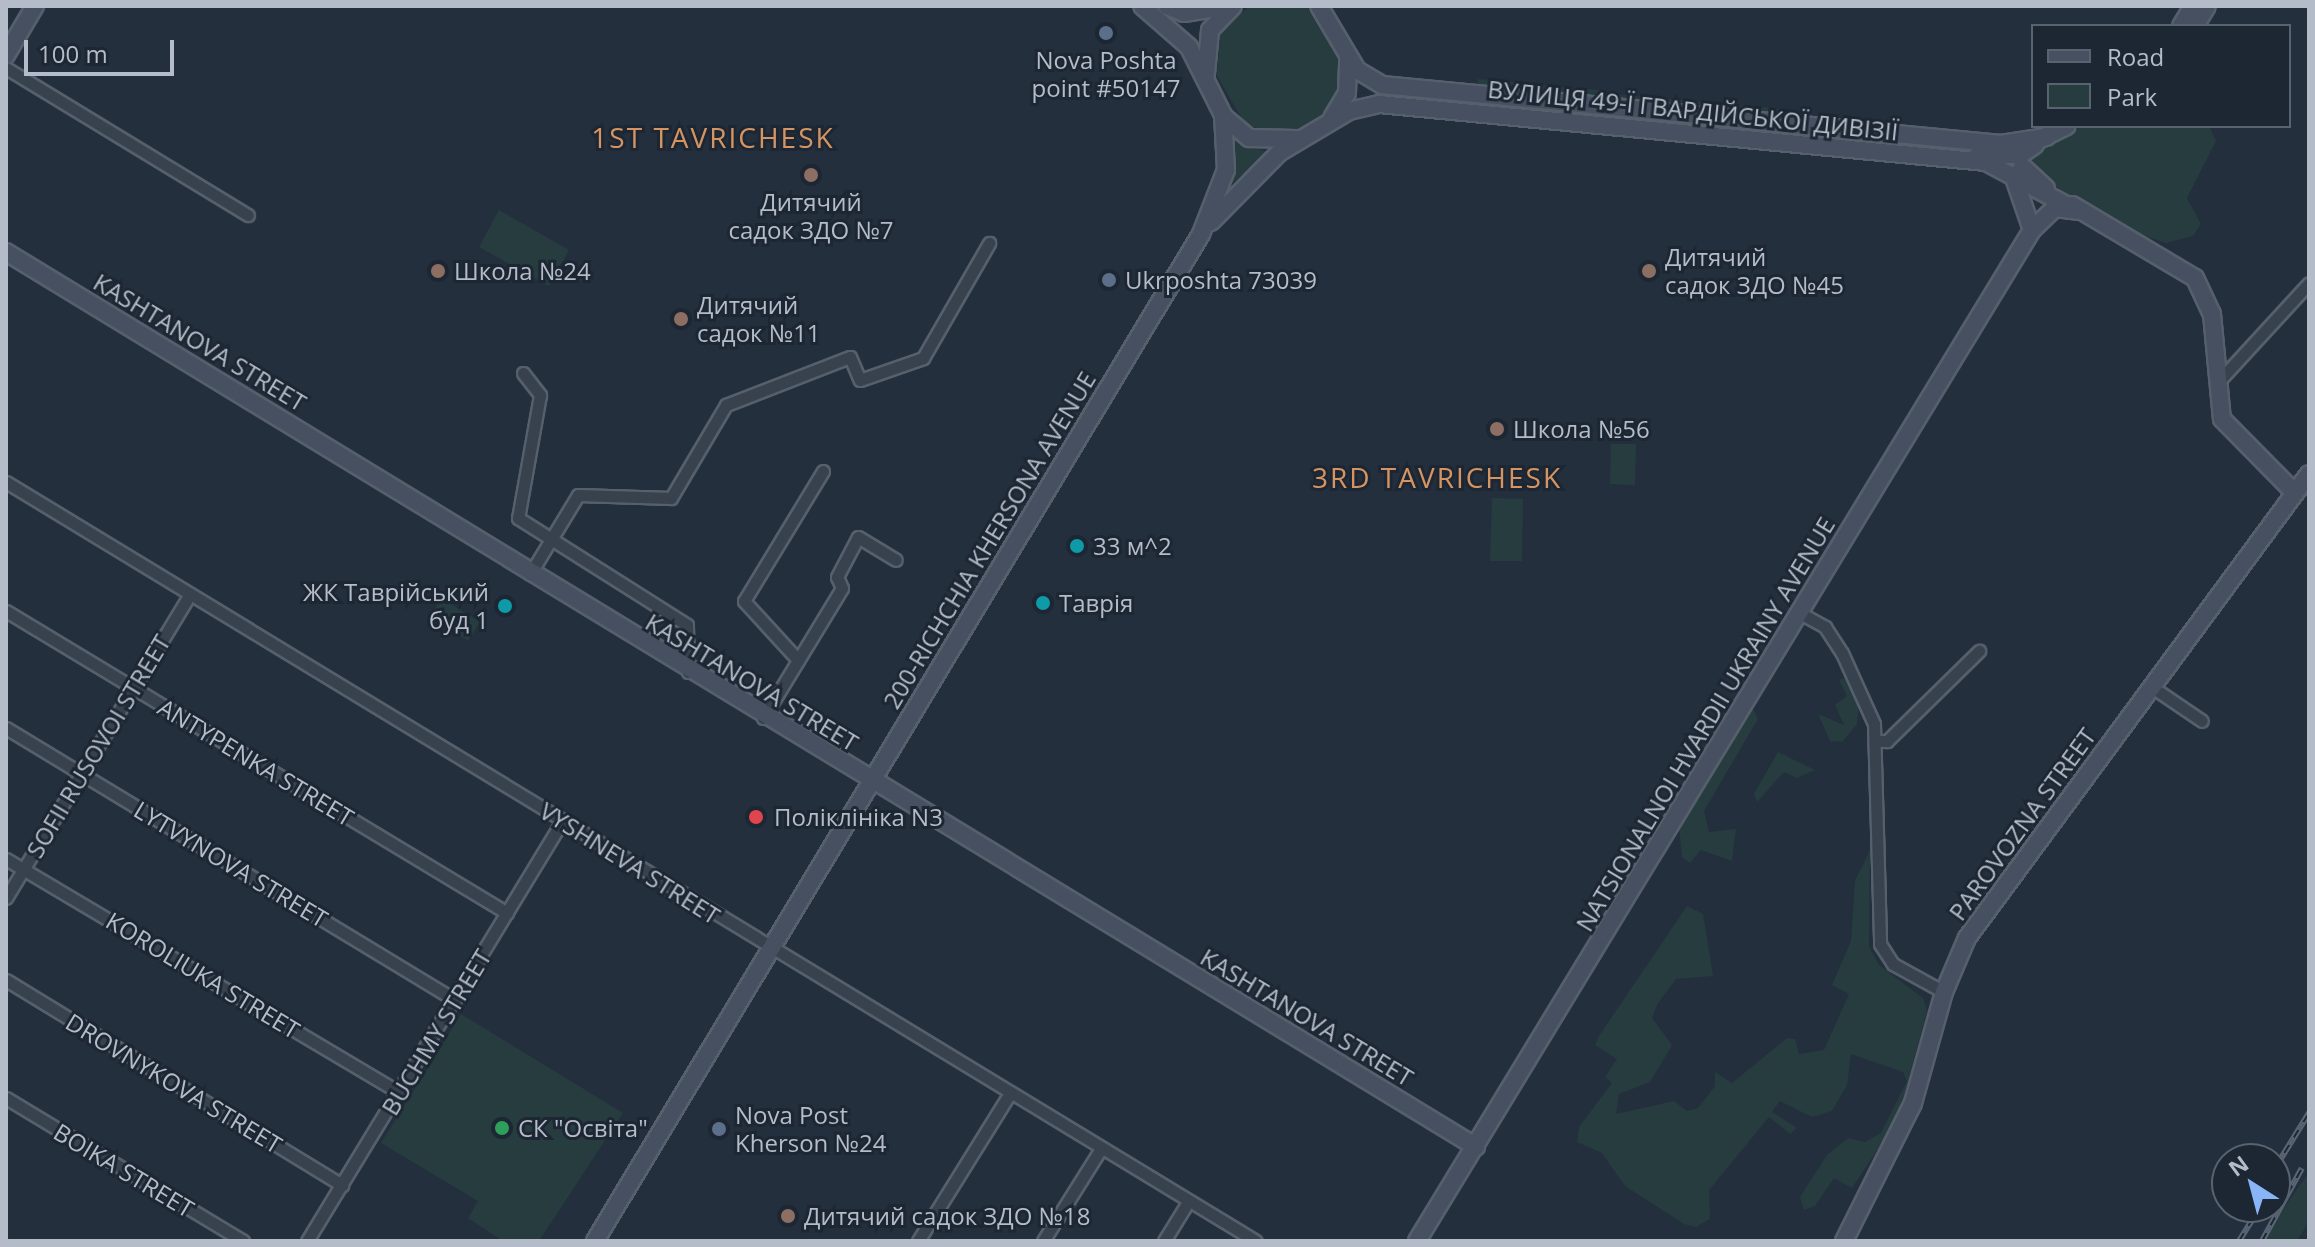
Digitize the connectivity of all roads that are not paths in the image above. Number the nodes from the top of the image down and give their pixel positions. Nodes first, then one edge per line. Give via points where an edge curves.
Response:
1 (35, 6) edge
2 (1142, 6) edge
3 (1167, 6) edge
4 (1230, 6) edge
5 (1319, 6) edge
6 (1328, 6) edge
7 (2193, 6) edge
8 (2207, 6) edge
9 (1331, 23) junction
10 (2182, 24) edge
11 (2196, 24) edge
12 (11, 36) edge
13 (6, 55) edge
14 (1348, 58) junction
15 (6, 68) edge
16 (1206, 75) junction
17 (1496, 98) junction
18 (1695, 114) junction
19 (1223, 115) junction
20 (1589, 124) junction
21 (1325, 125) junction
22 (2063, 128) edge
23 (1306, 136) junction
24 (2014, 166) junction
25 (2080, 211) junction
26 (248, 215) dead end
27 (2032, 230) junction
28 (1201, 234) junction
29 (989, 243) dead end
30 (6, 252) edge
31 (2309, 283) edge
32 (523, 373) dead end
33 (2218, 382) junction
34 (823, 471) dead end
35 (2309, 474) edge
36 (6, 482) edge
37 (2295, 493) junction
38 (551, 539) junction
39 (896, 560) dead end
40 (530, 574) junction
41 (190, 594) junction
42 (6, 611) edge
43 (1800, 613) junction
44 (1979, 651) dead end
45 (798, 660) junction
46 (688, 673) junction
47 (2152, 687) junction
48 (134, 689) junction
49 (763, 719) junction
50 (2202, 721) dead end
51 (6, 728) edge
52 (1877, 741) junction
53 (83, 774) junction
54 (873, 781) junction
55 (562, 821) junction
56 (6, 859) edge
57 (23, 870) junction
58 (6, 898) edge
59 (507, 913) junction
60 (769, 949) junction
61 (6, 980) edge
62 (1944, 992) junction
63 (455, 1000) junction
64 (398, 1092) junction
65 (1010, 1093) junction
66 (6, 1098) edge
67 (1476, 1147) junction
68 (1100, 1150) junction
69 (342, 1185) junction
70 (1188, 1202) junction
71 (243, 1241) edge
72 (307, 1241) edge
73 (595, 1241) edge
74 (918, 1241) edge
75 (1043, 1241) edge
76 (1164, 1241) edge
77 (1256, 1241) edge
78 (1417, 1241) edge
79 (1844, 1241) edge

1 - 12 street
2 - 16 street via 1173,30
3 - 4 street via 1184,13
4 - 16 street via 1210,30
5 - 9 street
6 - 9 street
7 - 10 street
8 - 11 street
9 - 14 street
12 - 13 street
14 - 17 street, ВУЛИЦЯ 49-Ї ГВАРДІЙСЬКОЇ ДИВІЗІЇ via 1382,85
14 - 21 street via 1347,93
15 - 26 street
16 - 19 street
17 - 18 street, ВУЛИЦЯ 49-Ї ГВАРДІЙСЬКОЇ ДИВІЗІЇ
17 - 20 street via 1503,107 1579,115
18 - 20 street via 1674,123 1603,116
18 - 24 street, ВУЛИЦЯ 49-Ї ГВАРДІЙСЬКОЇ ДИВІЗІЇ
19 - 23 street via 1258,141
19 - 28 street via 1226,170
20 - 21 street, ВУЛИЦЯ 49-Ї ГВАРДІЙСЬКОЇ ДИВІЗІЇ via 1379,104
20 - 24 street, ВУЛИЦЯ 49-Ї ГВАРДІЙСЬКОЇ ДИВІЗІЇ
21 - 23 street
22 - 24 street
23 - 28 street via 1241,185
24 - 25 street
24 - 27 street
25 - 27 street via 2055,208
25 - 33 street via 2195,278 2212,314
27 - 43 street, NATSIONALNOI HVARDII UKRAINY AVENUE
28 - 54 street, 200-RICHCHIA KHERSONA AVENUE
29 - 38 street via 923,358 860,380 850,357 726,405 671,498 578,495
30 - 40 street, KASHTANOVA STREET
31 - 33 street
32 - 38 street via 540,395 518,518
33 - 37 street via 2222,419
34 - 45 street via 744,601
35 - 37 street, PAROVOZNA STREET
36 - 41 street, VYSHNEVA STREET
37 - 47 street, PAROVOZNA STREET
38 - 40 street
38 - 46 street via 687,625
39 - 45 street via 858,537 837,577 842,588
40 - 46 street, KASHTANOVA STREET
41 - 48 street, SOFII RUSOVOI STREET
41 - 55 street, VYSHNEVA STREET
42 - 48 street, ANTYPENKA STREET
43 - 52 street via 1825,627 1842,653
43 - 67 street, NATSIONALNOI HVARDII UKRAINY AVENUE
44 - 52 street via 1887,741
45 - 49 street
46 - 49 street, KASHTANOVA STREET
47 - 50 street
47 - 62 street, PAROVOZNA STREET via 1967,938
48 - 53 street, SOFII RUSOVOI STREET
48 - 59 street, ANTYPENKA STREET
49 - 54 street, KASHTANOVA STREET
51 - 53 street, LYTVYNOVA STREET
52 - 62 street via 1880,944 1893,964
53 - 57 street, SOFII RUSOVOI STREET
53 - 63 street, LYTVYNOVA STREET
54 - 60 street, 200-RICHCHIA KHERSONA AVENUE
54 - 67 street, KASHTANOVA STREET
55 - 59 street, BUCHMY STREET
55 - 60 street, VYSHNEVA STREET
56 - 57 street, KOROLIUKA STREET
57 - 58 street, SOFII RUSOVOI STREET
57 - 64 street, KOROLIUKA STREET
59 - 63 street, BUCHMY STREET
60 - 65 street, VYSHNEVA STREET
60 - 73 street, 200-RICHCHIA KHERSONA AVENUE
61 - 69 street, DROVNYKOVA STREET
62 - 79 street, PAROVOZNA STREET via 1913,1103
63 - 64 street, BUCHMY STREET
64 - 69 street, BUCHMY STREET
65 - 68 street, VYSHNEVA STREET
65 - 74 street
66 - 71 street, BOIKA STREET
67 - 78 street, NATSIONALNOI HVARDII UKRAINY AVENUE
68 - 70 street, VYSHNEVA STREET
68 - 75 street
69 - 72 street, BUCHMY STREET
70 - 76 street
70 - 77 street, VYSHNEVA STREET

